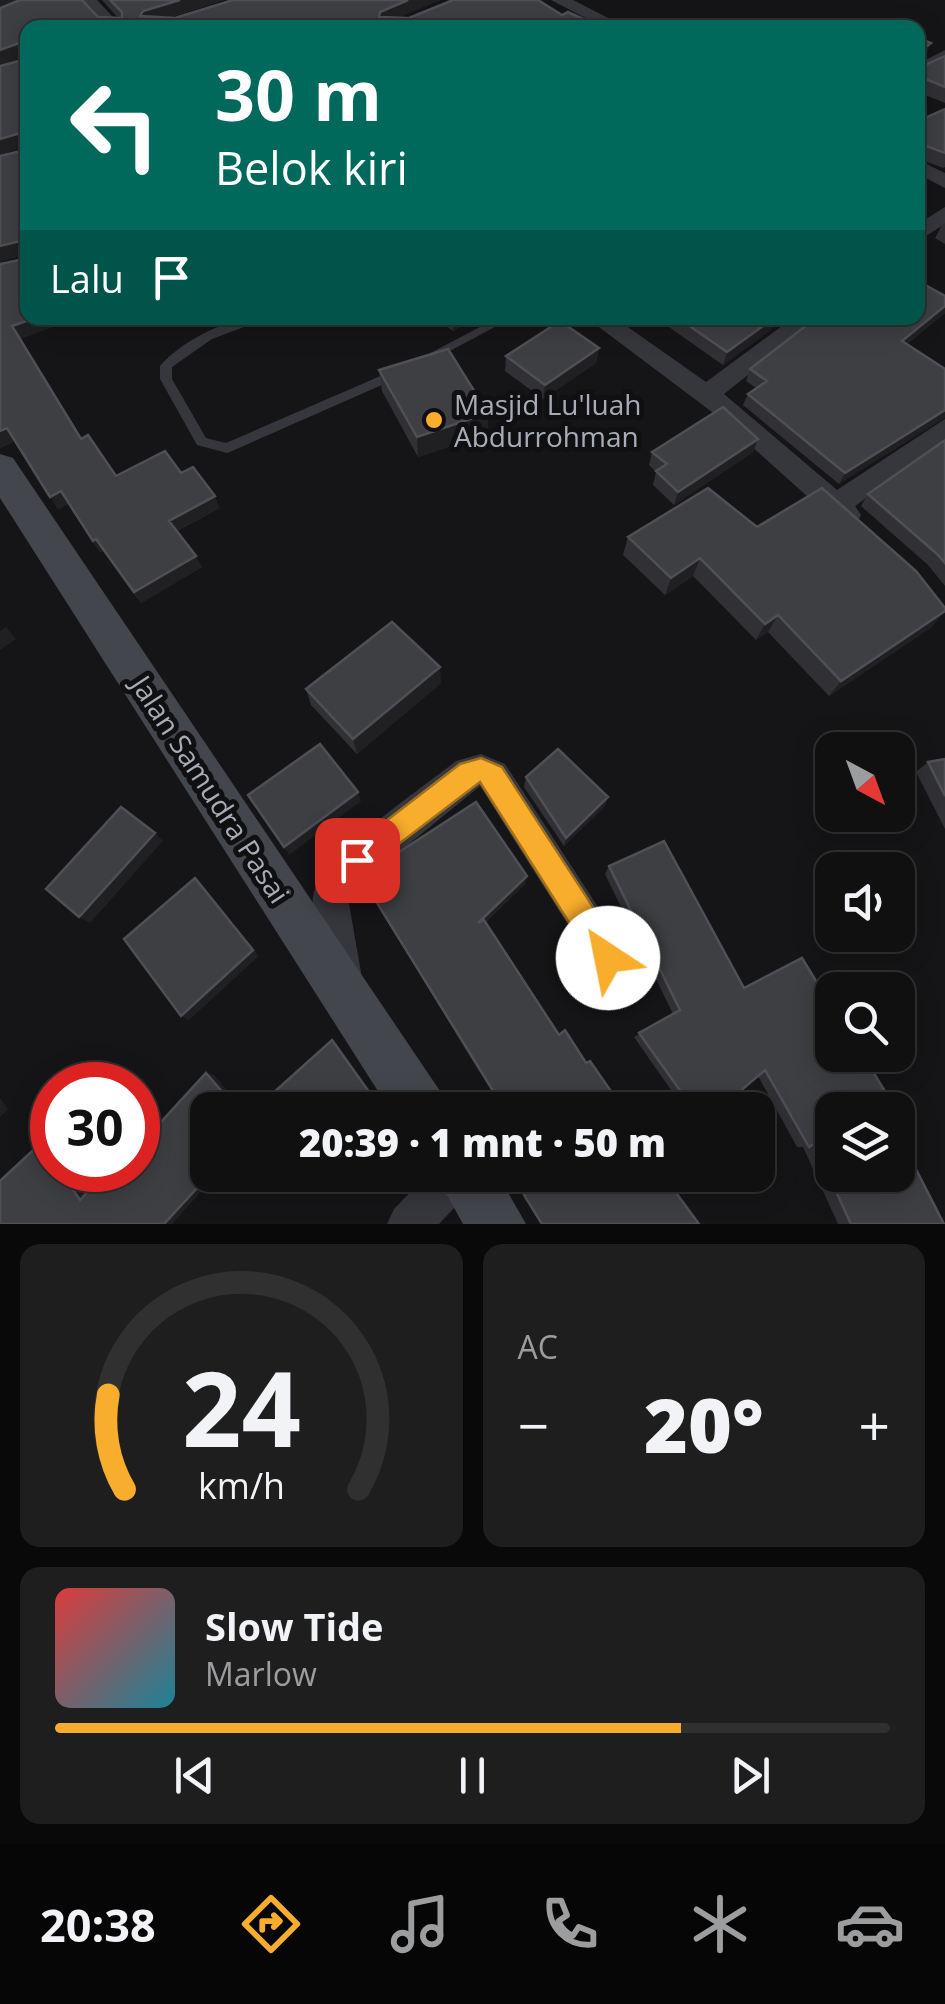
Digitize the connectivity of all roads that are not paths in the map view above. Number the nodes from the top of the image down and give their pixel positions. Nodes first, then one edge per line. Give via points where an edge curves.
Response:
1 (86, 0) edge
2 (559, 0) edge
3 (107, 20) edge
4 (603, 20) edge
5 (945, 212) edge
6 (925, 228) edge
7 (238, 325) edge
8 (492, 325) edge
9 (609, 325) edge
10 (799, 325) edge
11 (707, 394) junction
12 (945, 429) edge
13 (5, 489) edge
14 (836, 506) junction
15 (863, 529) edge
16 (626, 983) dead end
17 (346, 996) junction
18 (409, 1092) edge
19 (442, 1192) edge
20 (473, 1192) edge
21 (408, 1224) edge
22 (497, 1224) edge

1 - 3 street
2 - 4 street
5 - 6 street
7 - 8 lane via 166,366 166,380 202,442 214,448 245,442
9 - 11 street
10 - 11 street
11 - 14 street
12 - 14 street
13 - 17 street, Jalan Samudra Pasai
14 - 15 street
16 - 17 street via 493,775 481,770 468,772 340,876 330,896
17 - 18 street, Jalan Samudra Pasai
19 - 21 street
20 - 22 street

